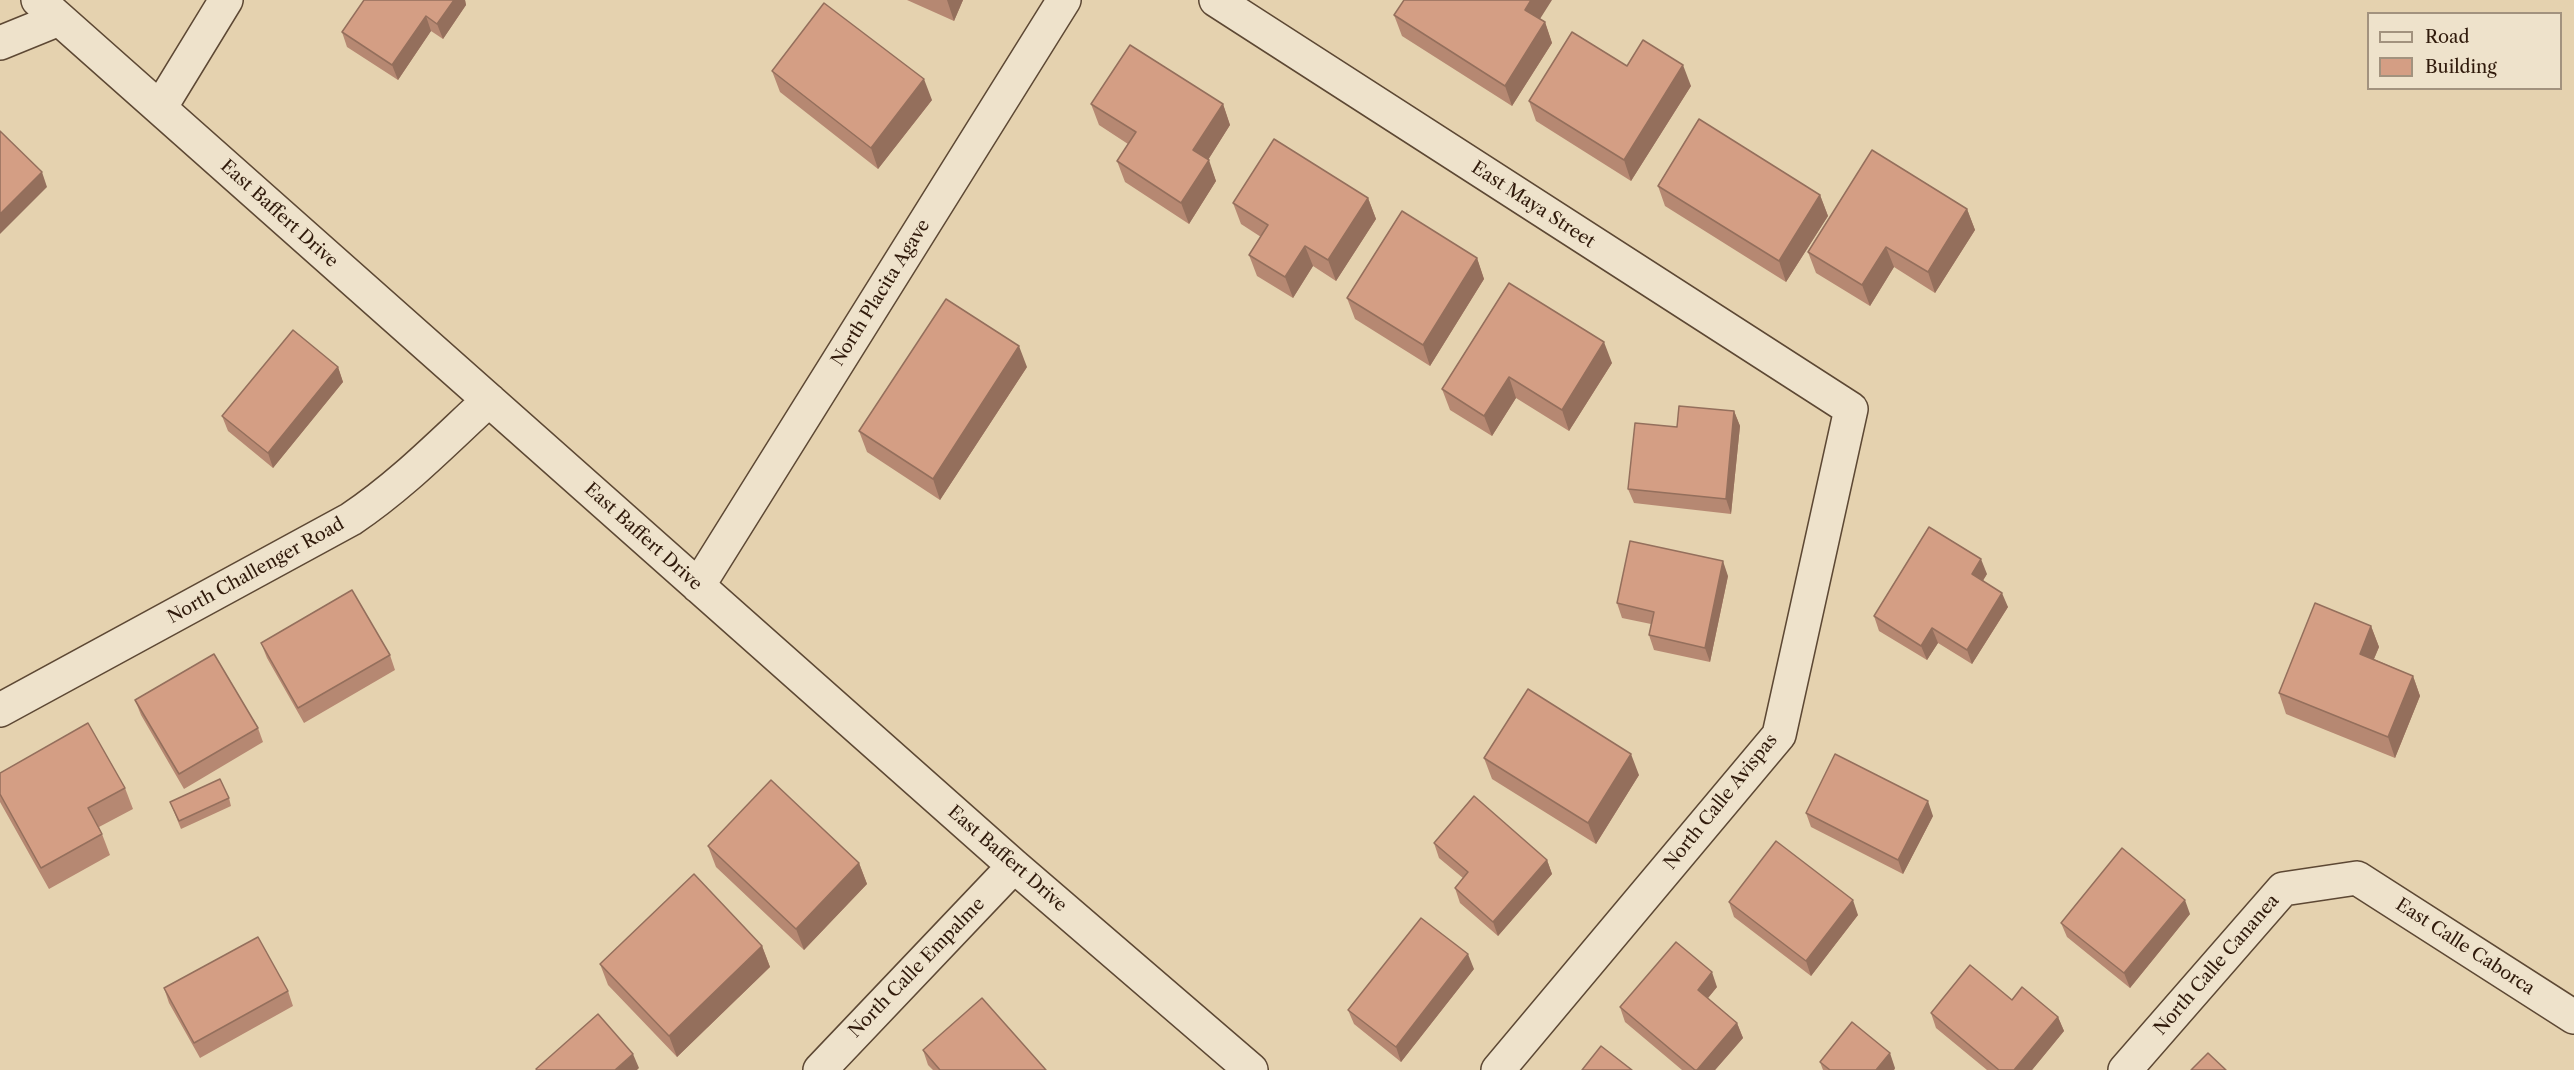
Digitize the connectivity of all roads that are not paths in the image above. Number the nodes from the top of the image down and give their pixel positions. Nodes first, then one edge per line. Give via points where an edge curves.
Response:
1 (226, 0) edge
2 (1064, 0) edge
3 (1216, 0) edge
4 (48, 9) edge
5 (0, 43) edge
6 (160, 108) junction
7 (489, 400) junction
8 (1851, 409) joint
9 (698, 586) junction
10 (0, 710) edge
11 (1014, 866) junction
12 (2357, 878) joint
13 (2574, 1017) edge
14 (820, 1070) edge
15 (1251, 1070) edge
16 (1498, 1070) edge
17 (2125, 1070) edge

1 - 6 street
2 - 9 street, North Placita Agave
3 - 8 street, East Maya Street
4 - 5 street
4 - 6 street, East Baffert Drive
6 - 7 street, East Baffert Drive
7 - 9 street, East Baffert Drive
7 - 10 street, North Challenger Road via 388,494 351,519
8 - 16 street, North Calle Avispas via 1779,735
9 - 11 street, East Baffert Drive
11 - 14 street, North Calle Empalme
11 - 15 street, East Baffert Drive
12 - 13 street, East Calle Caborca
12 - 17 street, North Calle Cananea via 2283,889

